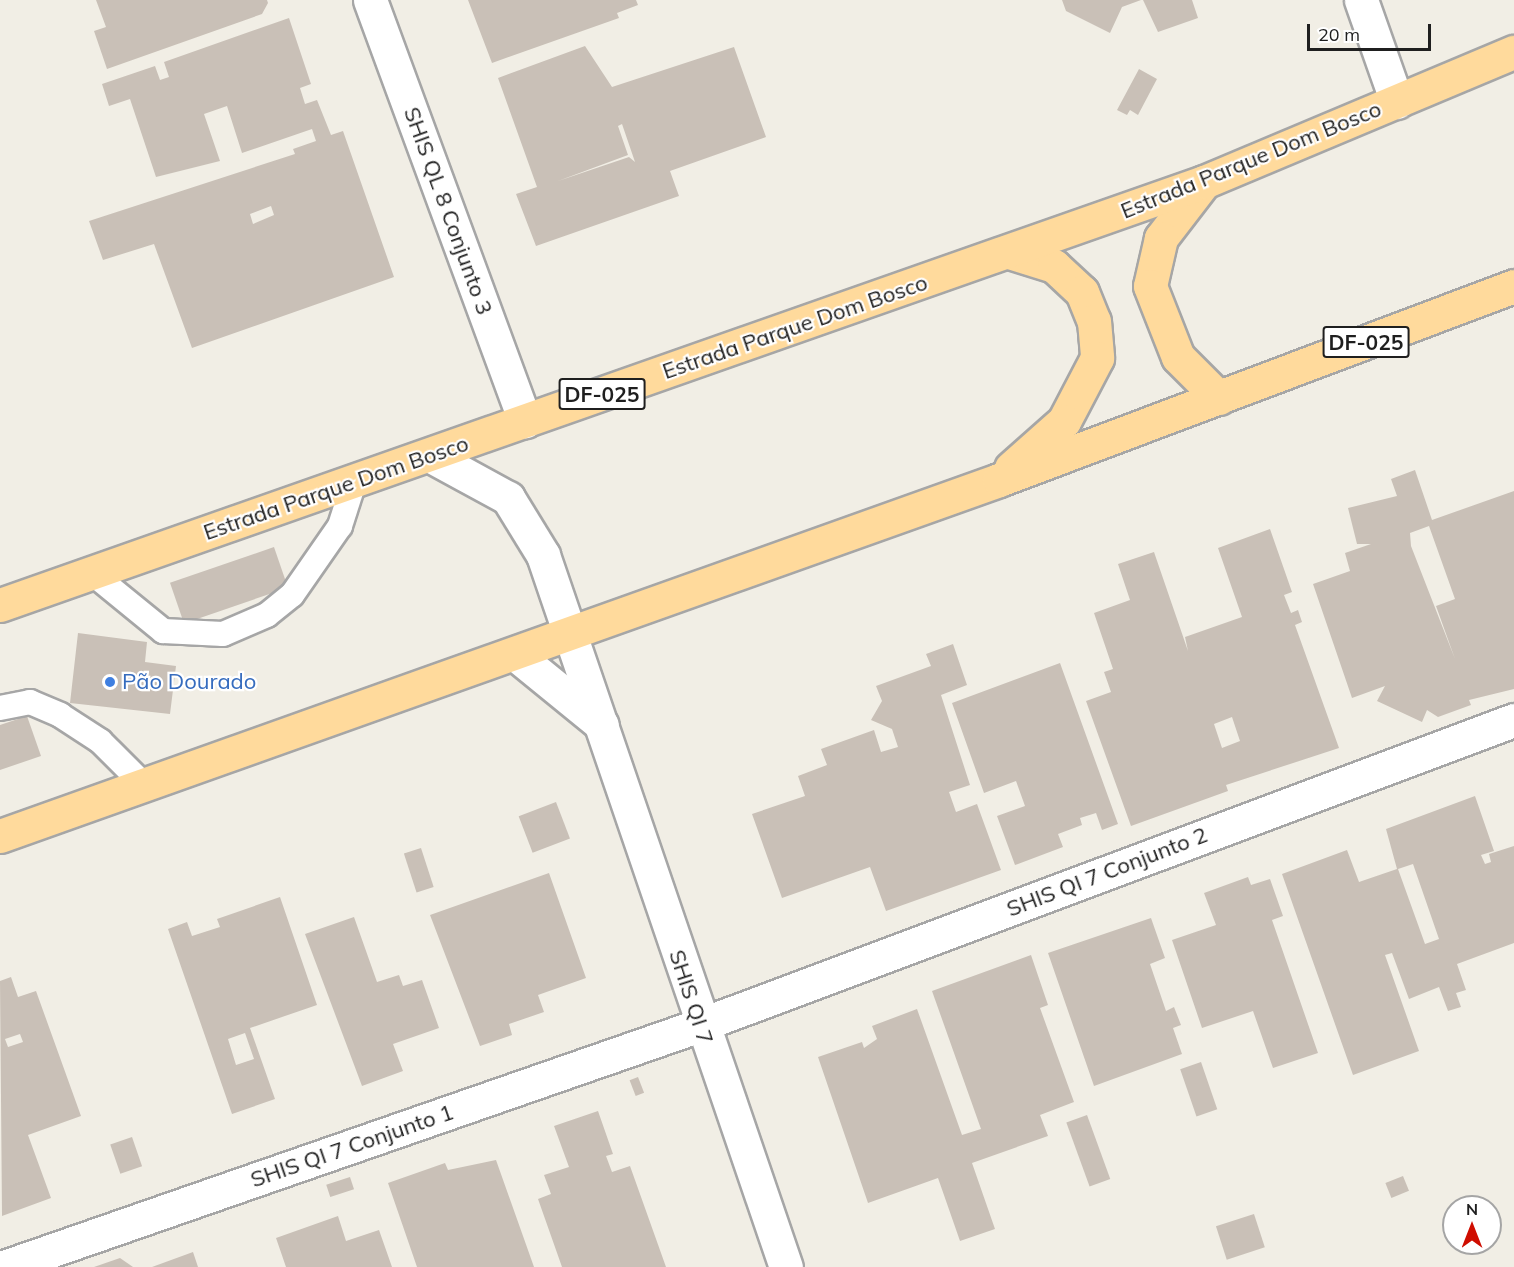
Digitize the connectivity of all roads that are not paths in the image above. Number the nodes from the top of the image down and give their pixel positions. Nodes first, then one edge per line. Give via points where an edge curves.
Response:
1 (370, 0) edge
2 (1361, 0) edge
3 (1514, 52) edge
4 (1397, 102) junction
5 (1204, 182) junction
6 (1009, 252) junction
7 (1514, 286) edge
8 (1219, 398) junction
9 (525, 421) junction
10 (431, 456) junction
11 (999, 480) junction
12 (354, 482) junction
13 (92, 573) junction
14 (0, 605) edge
15 (570, 635) junction
16 (515, 654) junction
17 (0, 708) edge
18 (1514, 720) edge
19 (602, 725) junction
20 (144, 785) junction
21 (0, 836) edge
22 (700, 1025) junction
23 (4, 1267) edge
24 (786, 1267) edge

1 - 9 street, SHIS QL 8 Conjunto 3
2 - 4 street
3 - 4 main road, Estrada Parque Dom Bosco / DF-025
4 - 5 main road, Estrada Parque Dom Bosco / DF-025
5 - 6 main road, Estrada Parque Dom Bosco / DF-025
5 - 8 main road via 1161,238 1152,259 1150,286 1178,357
6 - 9 main road, Estrada Parque Dom Bosco / DF-025
6 - 11 main road via 1054,266 1082,292 1094,321 1097,358 1064,421
7 - 8 main road, DF-025
8 - 11 main road, DF-025
9 - 10 main road, Estrada Parque Dom Bosco / DF-025
10 - 12 main road, Estrada Parque Dom Bosco / DF-025
10 - 15 street, SHIS QI 7 via 508,498 543,555
11 - 15 main road, DF-025
12 - 13 main road, Estrada Parque Dom Bosco / DF-025
12 - 13 lane via 340,526 292,595 267,615 223,634 163,631
13 - 14 main road, Estrada Parque Dom Bosco / DF-025
15 - 16 main road, DF-025
15 - 19 street, SHIS QI 7
16 - 19 street
16 - 20 main road, DF-025
17 - 20 lane via 30,702 60,715 100,741
18 - 22 street, SHIS QI 7 Conjunto 2
19 - 22 street, SHIS QI 7
20 - 21 main road, DF-025
22 - 23 street, SHIS QI 7 Conjunto 1
22 - 24 street, SHIS QI 7

